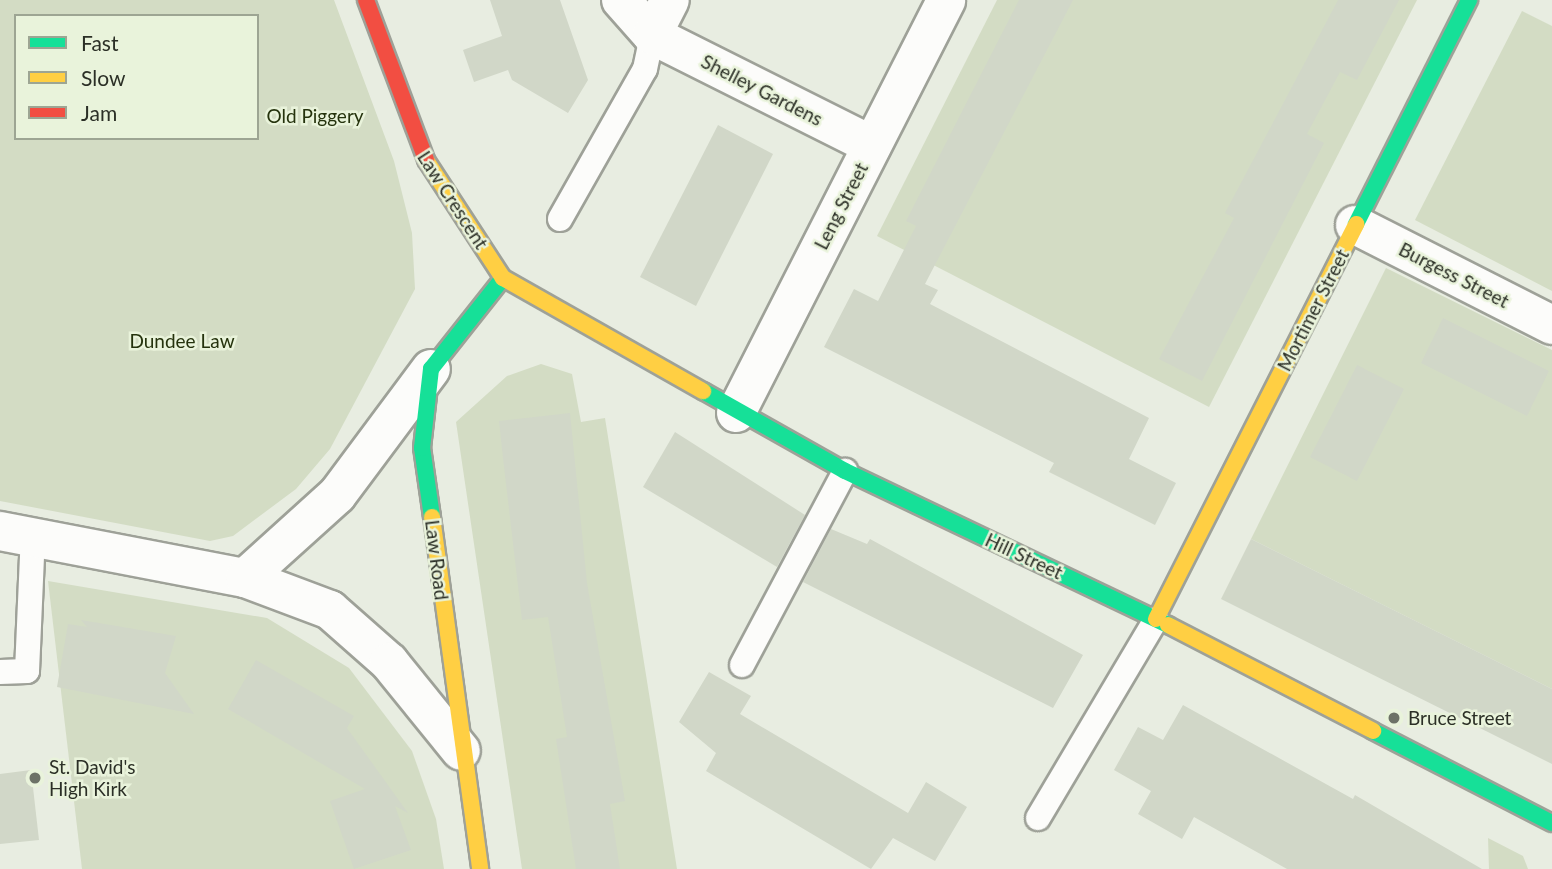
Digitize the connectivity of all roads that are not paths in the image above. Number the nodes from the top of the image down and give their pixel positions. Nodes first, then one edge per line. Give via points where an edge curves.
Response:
1 (366, 0) edge
2 (621, 0) edge
3 (670, 0) edge
4 (946, 0) edge
5 (1469, 0) edge
6 (652, 35) junction
7 (872, 145) junction
8 (560, 219) dead end
9 (1356, 225) junction
10 (503, 278) junction
11 (1552, 325) edge
12 (431, 369) junction
13 (736, 413) junction
14 (845, 471) junction
15 (16, 534) edge
16 (245, 578) junction
17 (1156, 619) junction
18 (742, 665) dead end
19 (0, 672) edge
20 (461, 751) junction
21 (1038, 818) dead end
22 (1552, 823) edge
23 (480, 869) edge

1 - 10 street, Law Crescent via 418,148
2 - 6 street, Shelley Gardens
3 - 6 street
4 - 7 street, Leng Street
5 - 9 street, Mortimer Street
6 - 7 street, Shelley Gardens
6 - 8 lane via 645,69
7 - 13 street, Leng Street
9 - 11 street, Burgess Street
9 - 17 street, Mortimer Street
10 - 12 street
10 - 13 street, Hill Street
12 - 16 street via 337,495
12 - 20 street, Law Road via 422,448
13 - 14 street, Hill Street
14 - 17 street, Hill Street
14 - 18 lane
15 - 16 street, Law Road
15 - 19 lane via 27,671
16 - 20 street, Law Road via 330,610 389,662
17 - 21 lane
17 - 22 street, Hill Street
20 - 23 street, Law Road

